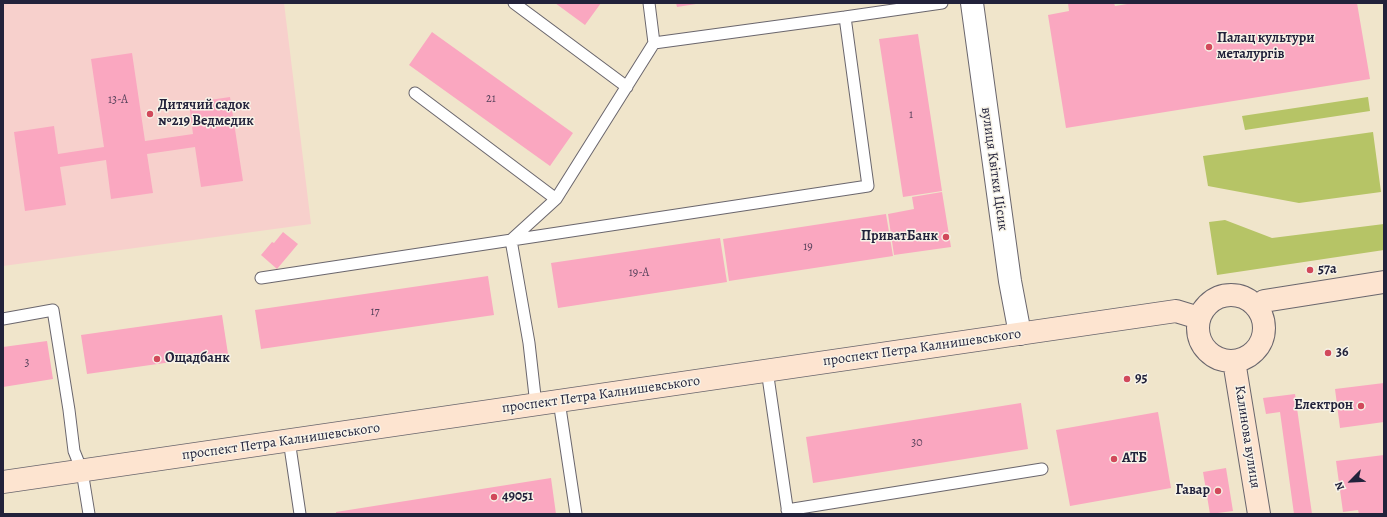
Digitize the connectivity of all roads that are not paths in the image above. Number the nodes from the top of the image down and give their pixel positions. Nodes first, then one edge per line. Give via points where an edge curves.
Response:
1 (514, 3) edge
2 (649, 3) edge
3 (942, 3) edge
4 (972, 3) edge
5 (845, 17) junction
6 (654, 43) junction
7 (627, 86) junction
8 (416, 93) dead end
9 (556, 199) junction
10 (511, 240) junction
11 (261, 278) dead end
12 (1384, 282) edge
13 (1257, 307) junction
14 (1199, 318) junction
15 (3, 319) edge
16 (1020, 334) junction
17 (1234, 361) junction
18 (766, 370) junction
19 (559, 402) junction
20 (536, 405) junction
21 (289, 440) junction
22 (1042, 469) dead end
23 (82, 471) junction
24 (3, 482) edge
25 (788, 512) edge
26 (89, 514) edge
27 (300, 514) edge
28 (576, 514) edge
29 (1259, 514) edge

1 - 7 lane
2 - 6 lane
3 - 5 lane
4 - 16 street, вулиця Квітки Цісик via 1010,281
5 - 6 lane
5 - 10 lane via 868,186
6 - 7 lane
7 - 9 lane
8 - 9 lane
9 - 10 lane
10 - 11 lane
10 - 20 lane via 529,343
12 - 13 street via 1264,301
13 - 14 street via 1240,296 1225,295 1211,301
13 - 17 street via 1264,325 1263,336 1253,353
14 - 16 street, проспект Петра Калнишевського via 1176,311
14 - 17 street via 1200,339 1206,349 1223,360
15 - 23 lane via 53,310 74,451
16 - 18 street, проспект Петра Калнишевського
17 - 29 street, Калинова вулиця
18 - 19 street, проспект Петра Калнишевського
18 - 25 lane
19 - 20 street, проспект Петра Калнишевського
19 - 28 lane
20 - 21 street, проспект Петра Калнишевського
21 - 23 street, проспект Петра Калнишевського
21 - 27 lane
22 - 25 lane
23 - 24 street, проспект Петра Калнишевського
23 - 26 lane

